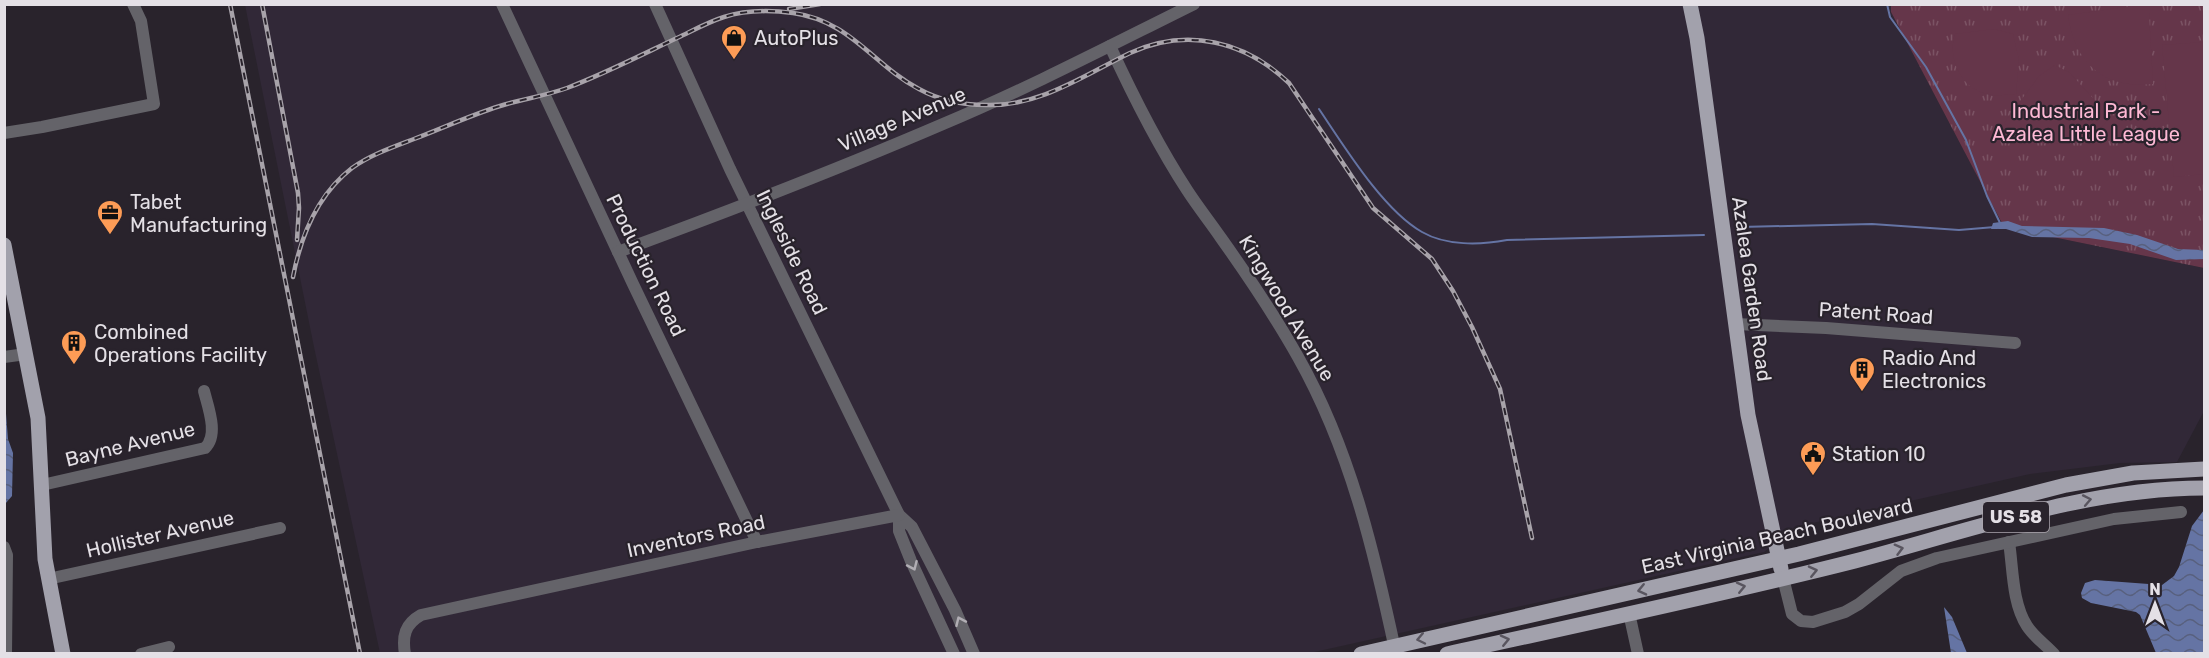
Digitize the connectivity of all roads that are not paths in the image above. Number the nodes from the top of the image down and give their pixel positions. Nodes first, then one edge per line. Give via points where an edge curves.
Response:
1 (133, 4) edge
2 (502, 4) edge
3 (655, 4) edge
4 (1194, 4) edge
5 (1690, 4) edge
6 (1110, 46) junction
7 (4, 133) edge
8 (747, 204) junction
9 (4, 245) edge
10 (618, 252) junction
11 (1735, 324) junction
12 (2015, 343) dead end
13 (26, 354) junction
14 (4, 357) edge
15 (204, 391) dead end
16 (2199, 469) edge
17 (42, 485) junction
18 (2199, 488) edge
19 (2181, 512) dead end
20 (899, 515) junction
21 (280, 528) dead end
22 (757, 542) junction
23 (2009, 542) junction
24 (1837, 545) junction
25 (6, 551) edge
26 (1779, 559) junction
27 (1842, 564) junction
28 (1783, 578) junction
29 (48, 579) junction
30 (1629, 613) junction
31 (169, 647) dead end
32 (1395, 649) edge
33 (6, 654) edge
34 (63, 654) edge
35 (141, 654) edge
36 (405, 654) edge
37 (954, 654) edge
38 (974, 654) edge
39 (1361, 654) edge
40 (1448, 654) edge
41 (1638, 654) edge
42 (2054, 654) edge

1 - 7 street via 141,21 154,104
2 - 10 street, Production Road
3 - 8 street, Ingleside Road
4 - 6 street, Village Avenue
5 - 11 main road, Azalea Garden Road
6 - 8 street, Village Avenue via 944,123
6 - 32 street, Kingwood Avenue via 1169,162 1298,357 1322,405 1361,508
8 - 10 street, Village Avenue
8 - 20 street, Ingleside Road
9 - 13 main road
10 - 22 street, Production Road
11 - 12 street, Patent Road
11 - 26 main road, Azalea Garden Road
13 - 14 street
13 - 17 main road via 38,418
15 - 17 street, Bayne Avenue via 212,433 205,448
16 - 24 main road, East Virginia Beach Boulevard / US 58 via 2084,481
17 - 29 main road
27 -> 18 main road, East Virginia Beach Boulevard / US 58 via 2072,503 2135,492
19 - 23 street via 2114,519
20 - 22 street, Inventors Road
20 -> 37 street, Ingleside Road via 899,531
38 -> 20 street, Ingleside Road via 912,527
21 - 29 street, Hollister Avenue
22 - 36 street, Inventors Road via 421,615 405,630
23 - 28 street via 1914,565 1845,612 1813,622 1801,621 1792,614
23 - 42 street via 2021,616
24 - 26 main road, East Virginia Beach Boulevard / US 58
24 - 27 main road
25 - 33 street
26 - 28 main road, Azalea Garden Road
26 -> 32 main road, East Virginia Beach Boulevard / US 58
28 -> 27 main road, East Virginia Beach Boulevard / US 58
30 -> 28 main road, East Virginia Beach Boulevard / US 58
29 - 34 main road
40 -> 30 main road, East Virginia Beach Boulevard / US 58
30 - 41 street
31 - 35 street
32 - 39 main road, East Virginia Beach Boulevard / US 58

